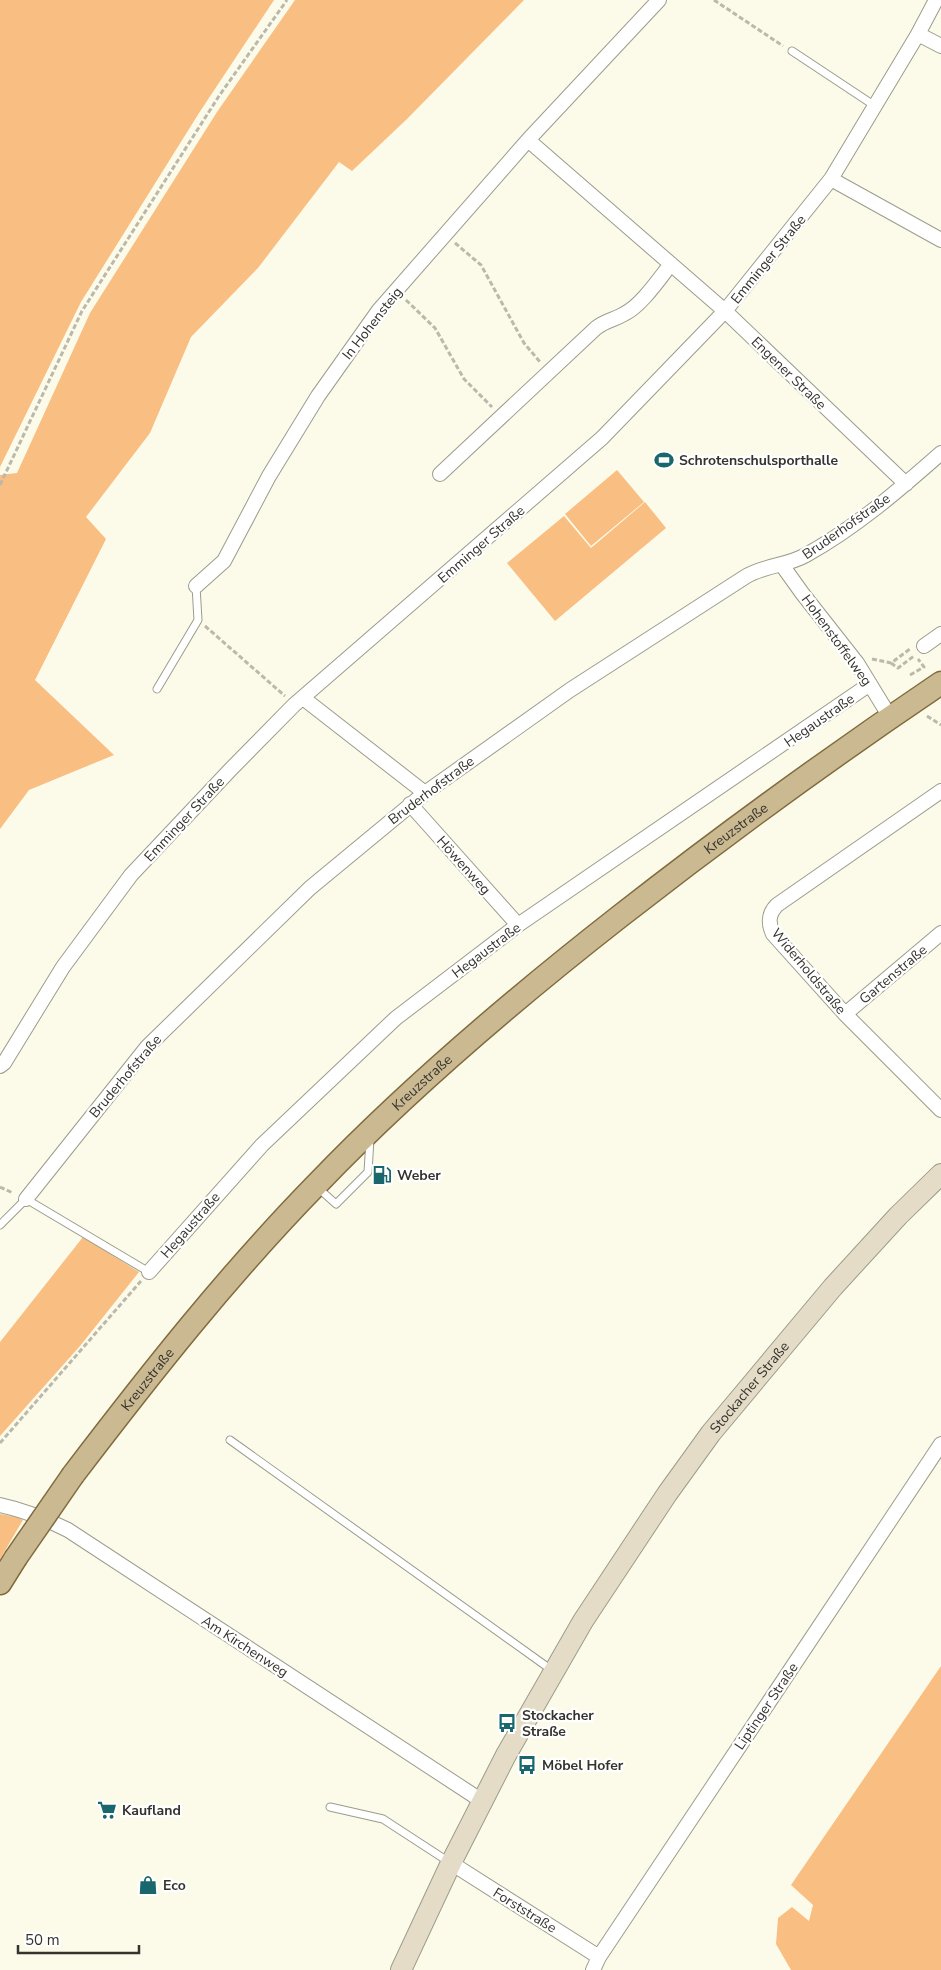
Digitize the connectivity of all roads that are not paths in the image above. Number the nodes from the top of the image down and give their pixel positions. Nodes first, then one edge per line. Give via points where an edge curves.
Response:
1 (659, 0) edge
2 (936, 0) edge
3 (918, 34) junction
4 (941, 46) edge
5 (792, 51) road end
6 (875, 106) junction
7 (528, 140) junction
8 (831, 179) junction
9 (941, 240) edge
10 (671, 264) junction
11 (726, 311) junction
12 (941, 453) edge
13 (440, 474) dead end
14 (906, 484) junction
15 (782, 564) junction
16 (196, 586) joint
17 (941, 634) edge
18 (920, 651) road end
19 (941, 683) edge
20 (870, 684) junction
21 (157, 689) dead end
22 (302, 698) junction
23 (890, 717) junction
24 (941, 791) edge
25 (425, 793) junction
26 (410, 804) junction
27 (518, 925) junction
28 (941, 934) edge
29 (845, 1014) junction
30 (0, 1066) edge
31 (941, 1110) edge
32 (941, 1174) edge
33 (26, 1199) junction
34 (0, 1225) edge
35 (149, 1272) joint
36 (230, 1440) dead end
37 (941, 1444) edge
38 (0, 1505) edge
39 (0, 1583) edge
40 (553, 1672) junction
41 (482, 1802) junction
42 (330, 1807) dead end
43 (451, 1863) junction
44 (599, 1957) junction
45 (401, 1970) edge
46 (593, 1970) edge

1 - 7 street, In Hohensteig
2 - 3 street, Emminger Straße
3 - 4 street
3 - 6 street, Emminger Straße
5 - 6 lane
6 - 8 street, Emminger Straße
7 - 10 street, Engener Straße
7 - 16 street, In Hohensteig via 379,310 318,396 268,476 224,561
8 - 9 street
8 - 11 street, Emminger Straße
10 - 11 street, Engener Straße
10 - 13 street via 636,306 601,324
11 - 14 street, Engener Straße
11 - 22 street, Emminger Straße via 602,438
12 - 14 street, Bruderhofstraße
14 - 15 street, Bruderhofstraße via 827,542 805,556
15 - 20 street, Hohenstoffelweg via 858,663
15 - 25 street, Bruderhofstraße via 745,577 570,690
16 - 21 lane, In Hohensteig via 198,620
17 - 18 street
19 - 23 main road, Kreuzstraße
20 - 23 street, Hohenstoffelweg
20 - 27 street, Hegaustraße
22 - 25 street
22 - 30 street, Emminger Straße via 131,875 63,967
23 - 39 main road, Kreuzstraße, bridge via 699,854 571,955 450,1056 370,1130 315,1185 154,1369 73,1475
24 - 29 street, Widerholdstraße via 771,911 770,926 774,934
25 - 26 street, Bruderhofstraße
26 - 27 street, Höwenweg
26 - 33 street, Bruderhofstraße via 310,888 147,1047
27 - 35 street, Hegaustraße via 396,1018 262,1144
28 - 29 street, Gartenstraße
29 - 31 street, Widerholdstraße
32 - 40 street, Stockacher Straße via 833,1286 711,1434 667,1494
33 - 34 lane, Bruderhofstraße
33 - 35 lane
36 - 40 lane
37 - 44 street, Liptinger Straße
38 - 41 street, Am Kirchenweg via 19,1509 68,1530
40 - 41 street, Stockacher Straße
41 - 43 street, Stockacher Straße
42 - 43 lane via 383,1819
43 - 44 street, Forststraße
43 - 45 street, Stockacher Straße
44 - 46 street, Liptinger Straße

